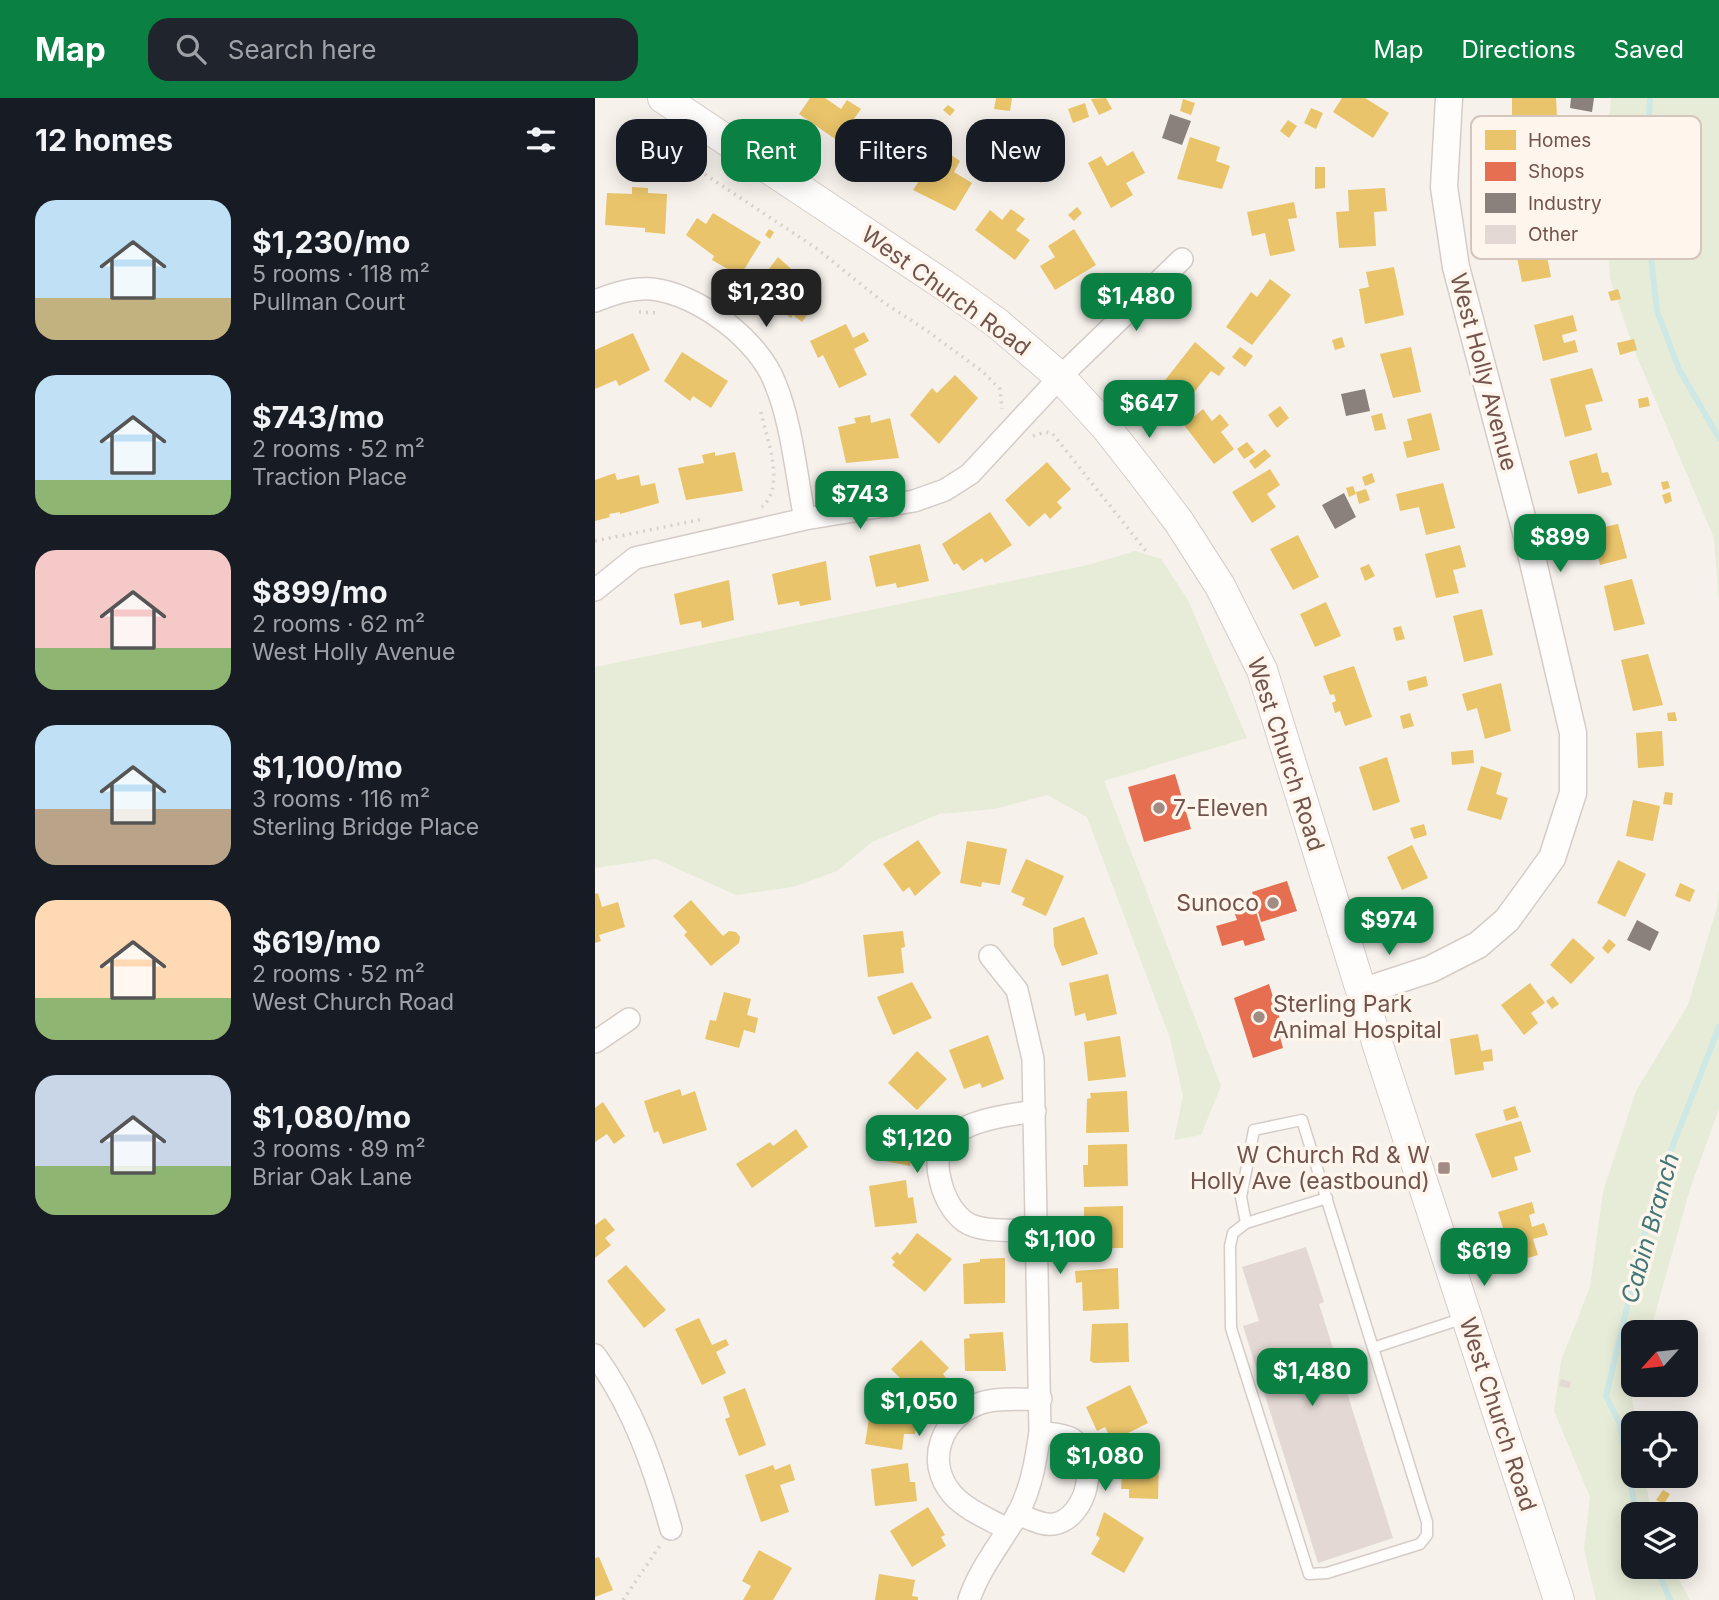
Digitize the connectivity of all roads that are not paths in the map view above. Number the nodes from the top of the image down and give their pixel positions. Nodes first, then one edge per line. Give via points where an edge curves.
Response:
1 (663, 98) edge
2 (1449, 98) edge
3 (1181, 259) dead end
4 (595, 301) edge
5 (1060, 377) junction
6 (805, 519) junction
7 (595, 590) edge
8 (990, 956) dead end
9 (1361, 992) junction
10 (629, 1019) dead end
11 (595, 1042) edge
12 (1035, 1111) junction
13 (1327, 1198) junction
14 (1245, 1223) junction
15 (1038, 1231) junction
16 (1466, 1317) junction
17 (1373, 1348) junction
18 (595, 1355) edge
19 (1041, 1399) junction
20 (1040, 1432) junction
21 (1012, 1522) junction
22 (671, 1529) road end
23 (969, 1600) edge
24 (1559, 1600) edge

1 - 5 main road, West Church Road via 950,289
2 - 9 street, West Holly Avenue via 1444,187 1456,267 1573,733 1573,793 1552,858 1507,920 1478,945 1431,968
3 - 5 street
4 - 6 street via 651,288 686,297 744,337 776,383
5 - 6 street via 970,474 945,489 914,501
5 - 9 main road, West Church Road via 1105,426 1179,522 1220,586 1262,670
6 - 7 street via 635,558
8 - 12 street via 1017,990 1027,1021
9 - 16 main road, West Church Road
10 - 11 street
12 - 15 street
12 - 15 street via 986,1118 957,1133 946,1142 938,1173 946,1200 964,1221 978,1227
13 - 14 lane
13 - 14 lane via 1302,1120 1254,1130 1241,1197
13 - 17 lane
14 - 17 lane via 1233,1233 1230,1246 1231,1328 1309,1574 1327,1573 1420,1544 1427,1535
15 - 19 street
16 - 17 lane
16 - 24 main road, West Church Road
18 - 22 street via 631,1412
19 - 20 street
19 - 21 street via 983,1402 954,1419 939,1445 941,1479 954,1496 968,1507
20 - 21 street via 1028,1488
20 - 21 street via 1072,1439 1089,1460 1090,1475 1075,1513 1064,1521
21 - 23 street

